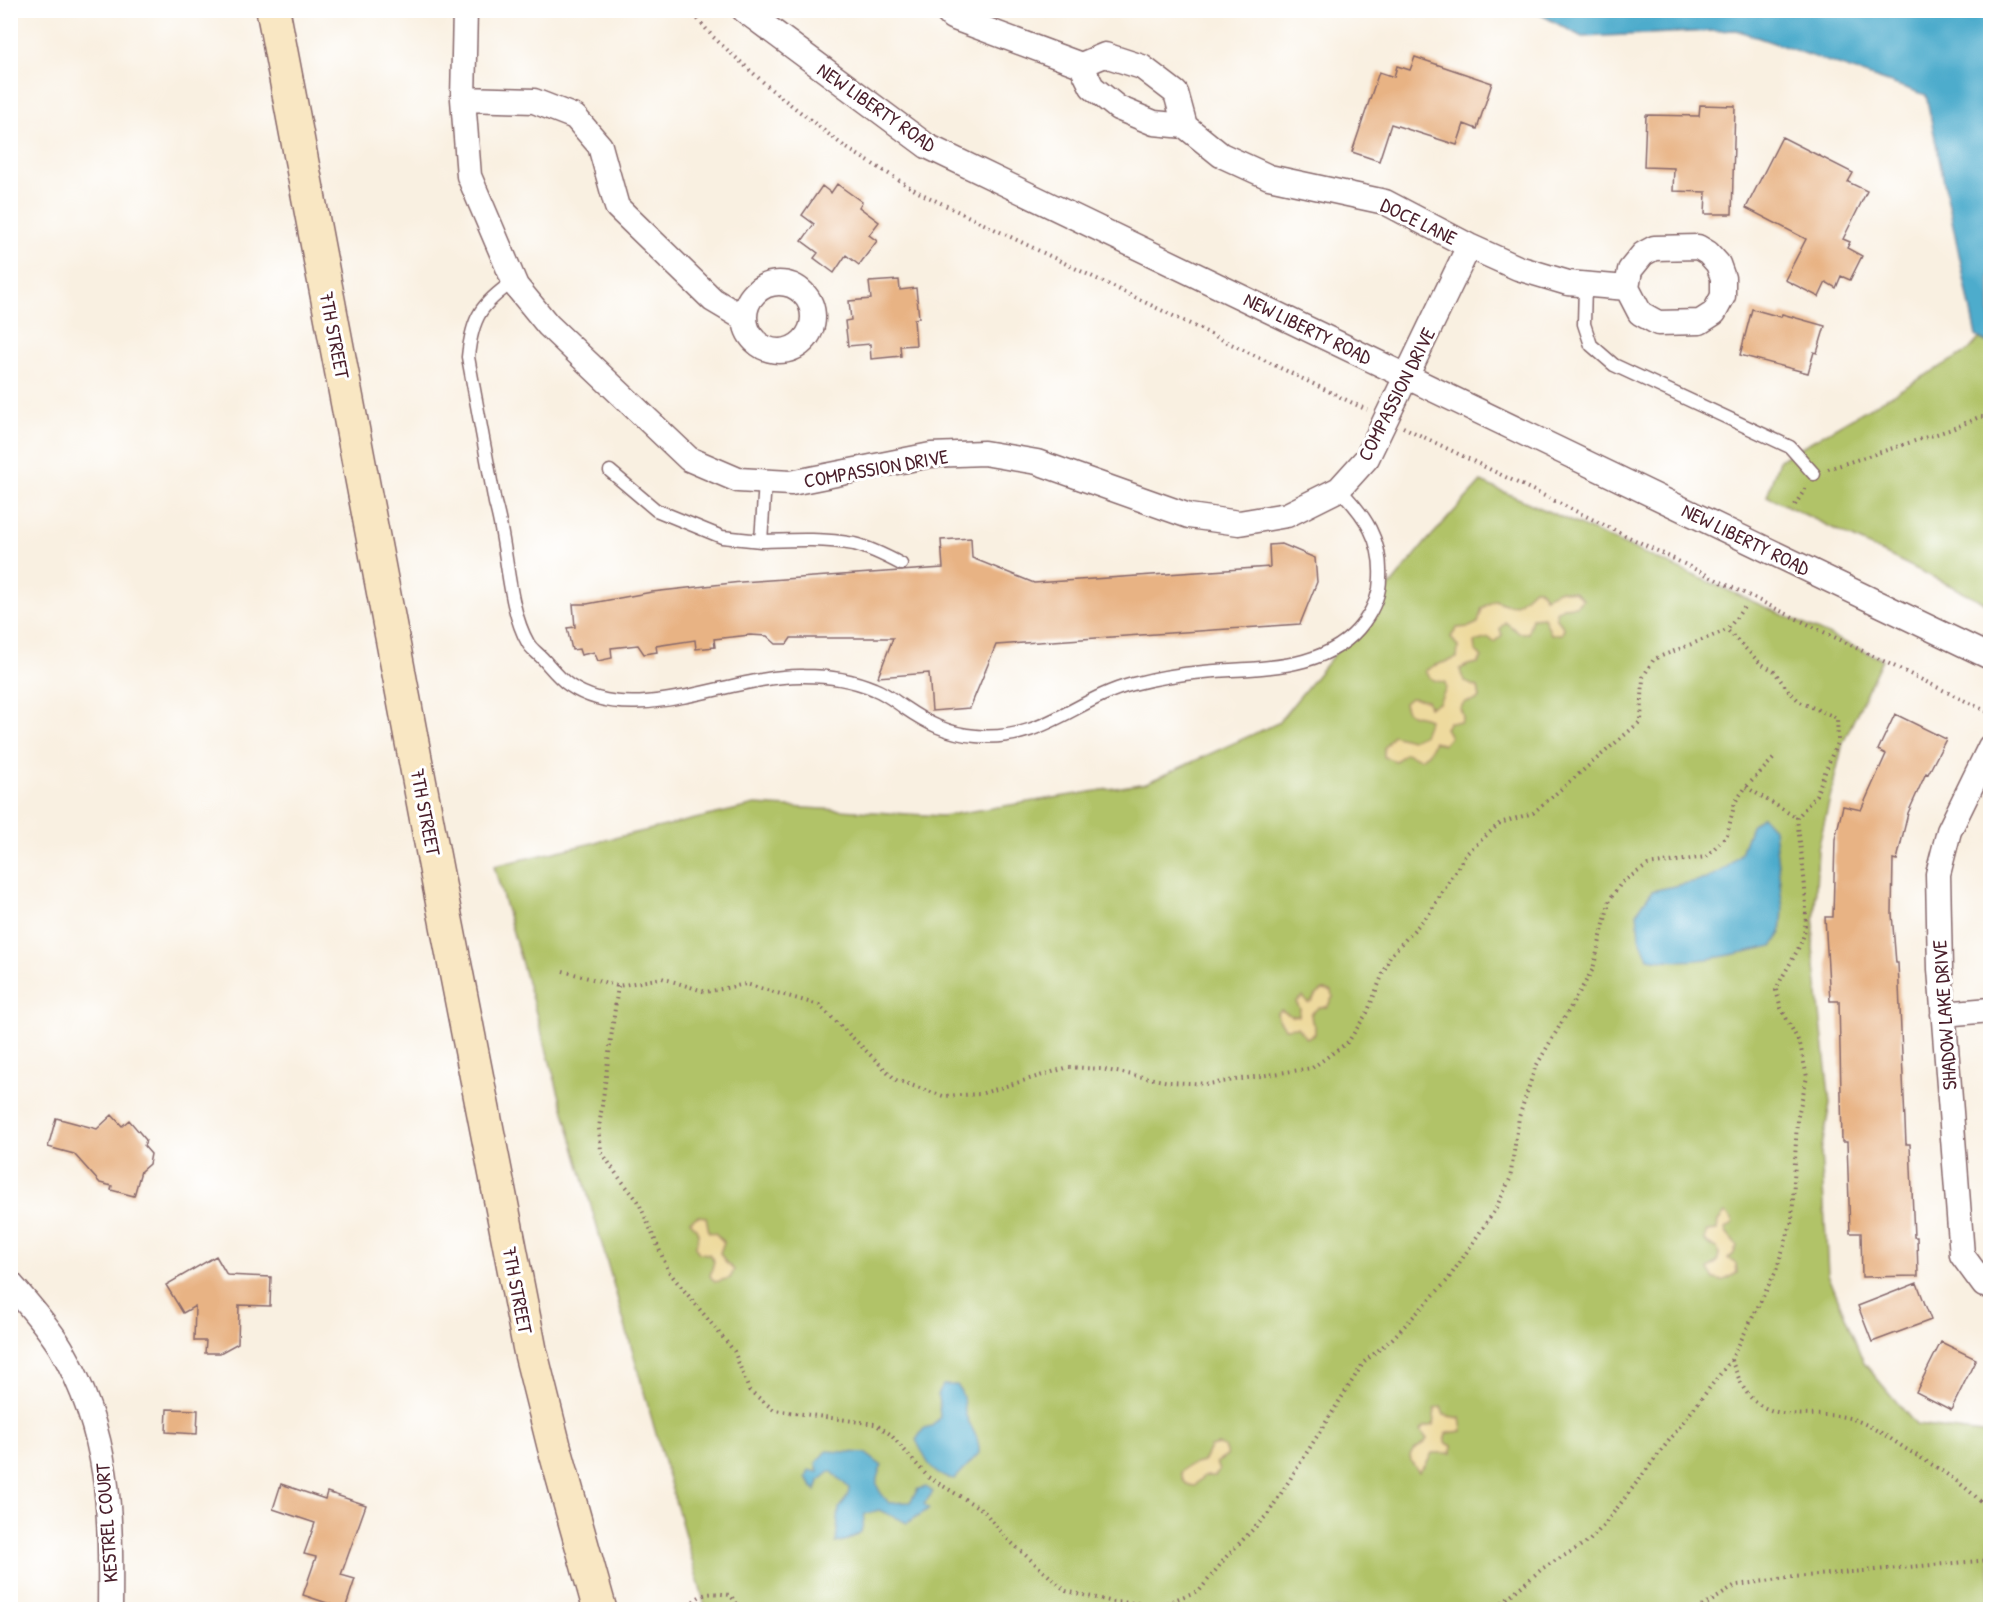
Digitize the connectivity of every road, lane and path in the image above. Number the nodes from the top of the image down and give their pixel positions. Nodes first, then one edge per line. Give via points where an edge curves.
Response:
1 (273, 10) edge
2 (465, 10) edge
3 (690, 10) edge
4 (744, 10) edge
5 (945, 10) edge
6 (1081, 65) junction
7 (463, 99) junction
8 (1185, 126) junction
9 (1469, 246) junction
10 (514, 281) junction
11 (1585, 285) junction
12 (1628, 288) dead end
13 (745, 319) dead end
14 (1408, 375) junction
15 (1990, 417) edge
16 (1386, 419) junction
17 (610, 471) dead end
18 (1815, 474) junction
19 (765, 482) junction
20 (1339, 489) junction
21 (1795, 506) dead end
22 (761, 541) junction
23 (901, 564) dead end
24 (1745, 606) dead end
25 (1727, 630) junction
26 (1990, 657) edge
27 (1990, 712) edge
28 (1990, 747) edge
29 (1775, 757) dead end
30 (1746, 786) junction
31 (1797, 818) junction
32 (563, 971) dead end
33 (618, 986) junction
34 (1990, 1010) edge
35 (1943, 1014) junction
36 (10, 1283) edge
37 (1984, 1285) dead end
38 (1731, 1360) junction
39 (1990, 1511) edge
40 (1990, 1560) edge
41 (111, 1610) edge
42 (600, 1610) edge
43 (685, 1610) edge
44 (742, 1610) edge
45 (1493, 1610) edge
46 (1697, 1610) edge

1 - 42 street, 7TH STREET via 524,1317 554,1446
2 - 7 street, COMPASSION DRIVE
3 - 16 path via 713,37 772,90 845,147 918,192
4 - 14 street, NEW LIBERTY ROAD via 927,146
5 - 6 street via 952,17
6 - 8 street via 1092,87 1118,108 1154,123
6 - 8 street via 1105,56 1142,67 1176,93
7 - 10 street, COMPASSION DRIVE via 469,176
7 - 13 street via 534,101 575,117 600,146 617,207 713,300
8 - 9 street, DOCE LANE via 1221,155 1269,177 1385,202
9 - 11 street, DOCE LANE via 1518,268
9 - 14 street, COMPASSION DRIVE
10 - 19 street, COMPASSION DRIVE via 548,325 689,459 738,480
10 - 20 lane via 489,301 476,318 468,357 517,621 529,646 569,685 607,701 642,702 801,675 874,689 936,728 976,736 1010,736 1042,727 1128,685 1181,674 1308,660 1342,645 1355,634 1378,598 1381,568 1371,530 1363,514
11 - 12 street, DOCE LANE
11 - 18 lane via 1584,324 1591,345 1614,365 1790,447
14 - 16 street, COMPASSION DRIVE
14 - 26 street, NEW LIBERTY ROAD
15 - 18 path via 1979,417
16 - 20 street, COMPASSION DRIVE via 1367,458
16 - 27 path
17 - 22 lane via 656,510 722,537
18 - 21 path
19 - 20 street, COMPASSION DRIVE via 790,483 931,455 984,453 1037,462 1189,516 1239,523 1287,515
19 - 22 lane
22 - 23 lane via 854,544
24 - 25 path
25 - 31 path via 1760,663 1774,671 1800,702 1837,718 1838,740 1816,795
25 - 33 path via 1654,659 1643,676 1641,721 1533,813 1500,823 1466,854 1430,914 1390,956 1367,1013 1348,1042 1312,1068 1209,1084 1069,1067 980,1094 943,1096 896,1080 819,1005 746,984 706,992 662,978
28 - 35 street, SHADOW LAKE DRIVE via 1949,831 1938,874
29 - 30 path
30 - 31 path
30 - 33 path via 1735,802 1727,836 1706,857 1648,865 1622,882 1610,899 1593,969 1535,1068 1519,1118 1510,1179 1495,1210 1447,1281 1393,1338 1364,1362 1268,1514 1200,1590 1164,1604 1114,1602 1066,1591 1006,1538 983,1510 928,1477 890,1434 875,1424 774,1410 749,1390 734,1351 669,1272 638,1201 601,1151 599,1128
31 - 38 path via 1807,916 1803,939 1776,990 1800,1044 1807,1077 1797,1120 1792,1221 1776,1271
32 - 33 path
34 - 35 street
35 - 37 street, SHADOW LAKE DRIVE via 1962,1255
36 - 41 street, KESTREL COURT via 60,1347 92,1417 109,1496
38 - 39 path via 1746,1392 1759,1406 1778,1413 1836,1415 1857,1420 1958,1481
38 - 45 path via 1597,1533 1543,1568
40 - 46 path via 1737,1585
43 - 44 path via 708,1592 730,1595

